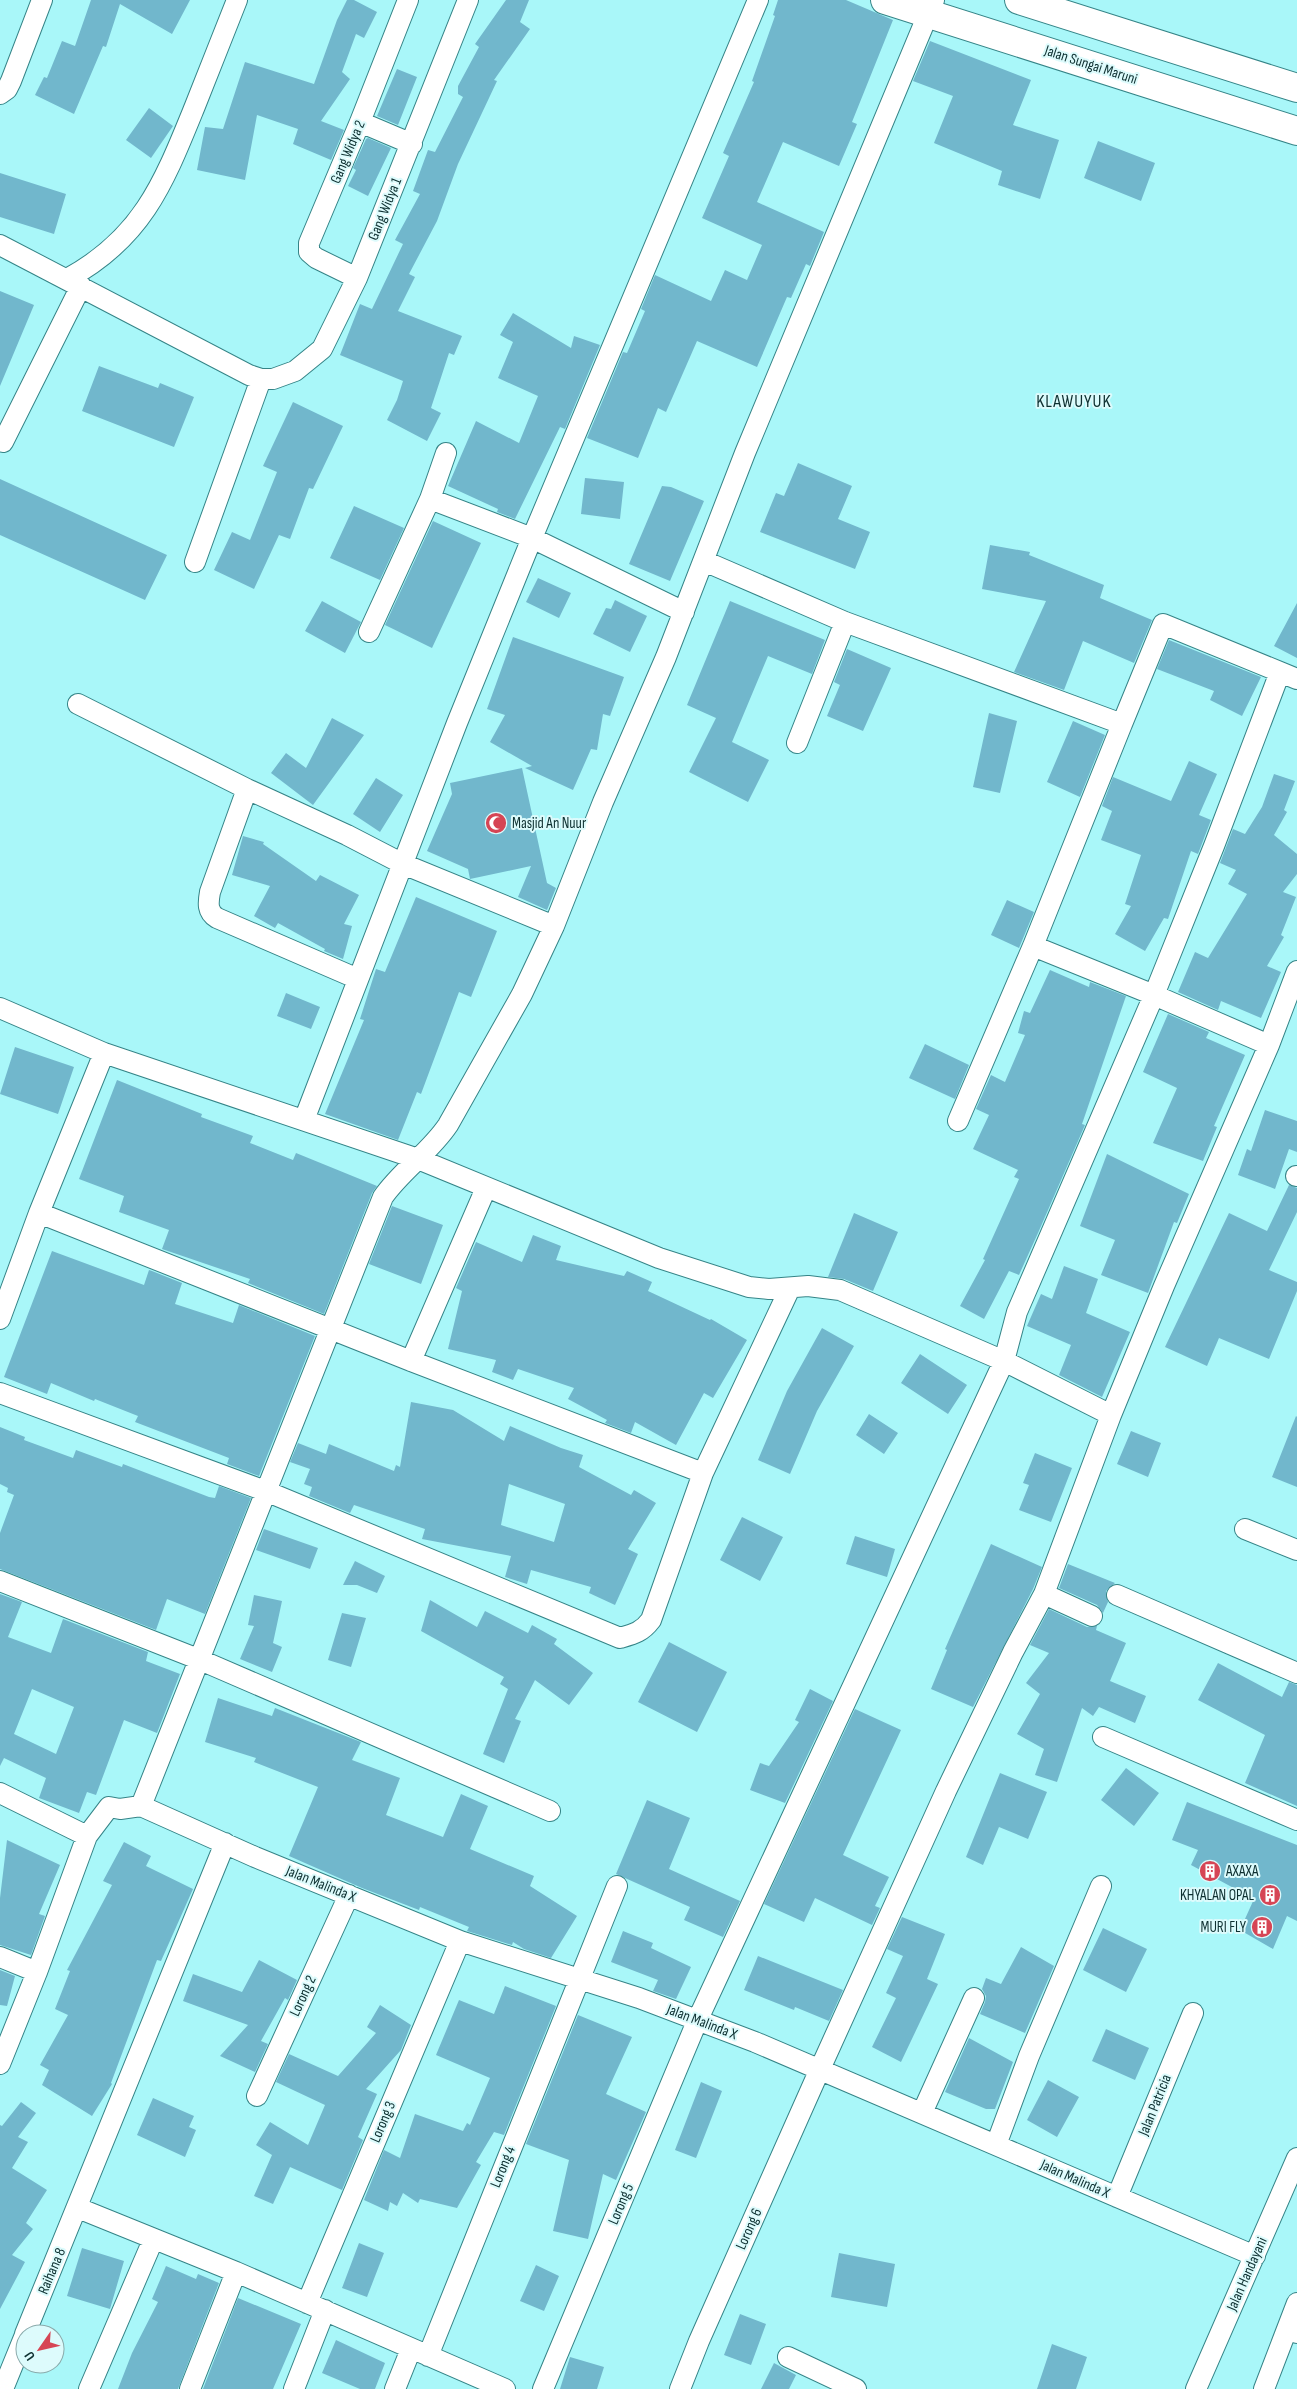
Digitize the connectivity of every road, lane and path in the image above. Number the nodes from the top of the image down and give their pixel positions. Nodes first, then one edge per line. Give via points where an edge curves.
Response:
1 (42, 0) edge
2 (237, 0) edge
3 (408, 0) edge
4 (468, 0) edge
5 (758, 0) edge
6 (886, 0) edge
7 (1018, 0) edge
8 (931, 7) edge
9 (1297, 88) edge
10 (0, 94) edge
11 (360, 122) junction
12 (1297, 130) edge
13 (412, 144) junction
14 (0, 245) edge
15 (357, 278) junction
16 (74, 283) junction
17 (261, 379) junction
18 (3, 442) dead end
19 (446, 453) dead end
20 (430, 499) junction
21 (532, 538) junction
22 (704, 561) junction
23 (195, 562) dead end
24 (684, 612) junction
25 (845, 622) junction
26 (369, 632) dead end
27 (1289, 676) edge
28 (78, 704) dead end
29 (1122, 724) junction
30 (797, 743) dead end
31 (247, 789) junction
32 (403, 864) junction
33 (554, 926) junction
34 (1033, 946) junction
35 (1297, 971) edge
36 (358, 979) junction
37 (1154, 995) junction
38 (0, 1008) edge
39 (1269, 1045) junction
40 (104, 1053) junction
41 (304, 1120) junction
42 (958, 1121) dead end
43 (418, 1159) junction
44 (486, 1188) junction
45 (39, 1213) junction
46 (790, 1288) junction
47 (0, 1319) edge
48 (331, 1329) junction
49 (411, 1361) junction
50 (1004, 1361) junction
51 (0, 1393) edge
52 (1111, 1415) junction
53 (703, 1473) junction
54 (268, 1492) junction
55 (1246, 1530) dead end
56 (1297, 1550) edge
57 (0, 1581) edge
58 (1044, 1594) junction
59 (1117, 1595) dead end
60 (1092, 1616) dead end
61 (198, 1659) junction
62 (1297, 1673) edge
63 (1103, 1737) dead end
64 (0, 1793) edge
65 (141, 1806) junction
66 (550, 1811) dead end
67 (1297, 1820) edge
68 (87, 1836) junction
69 (225, 1844) junction
70 (617, 1886) dead end
71 (1101, 1886) dead end
72 (349, 1895) junction
73 (460, 1941) junction
74 (0, 1957) edge
75 (37, 1972) junction
76 (579, 1978) junction
77 (974, 1998) dead end
78 (1193, 2013) dead end
79 (698, 2019) junction
80 (0, 2064) edge
81 (820, 2069) junction
82 (257, 2096) dead end
83 (922, 2113) junction
84 (996, 2145) junction
85 (1297, 2158) edge
86 (1117, 2198) junction
87 (78, 2208) junction
88 (153, 2240) junction
89 (1256, 2256) junction
90 (236, 2272) junction
91 (306, 2302) junction
92 (1297, 2303) edge
93 (325, 2310) junction
94 (30, 2324) edge
95 (1292, 2331) edge
96 (420, 2352) junction
97 (788, 2357) dead end
98 (15, 2360) edge
99 (500, 2388) edge
100 (3, 2389) edge
101 (89, 2389) edge
102 (190, 2389) edge
103 (294, 2389) edge
104 (395, 2389) edge
105 (543, 2389) edge
106 (680, 2389) edge
107 (856, 2389) edge
108 (1196, 2389) edge
109 (1264, 2389) edge

1 - 10 street via 11,81
2 - 16 street via 154,198 115,247
3 - 11 street, Gang Widya 2
4 - 13 street, Gang Widya 1
5 - 21 street
6 - 8 main road, Jalan Sungai Maruni
7 - 9 main road
8 - 12 main road, Jalan Sungai Maruni
8 - 22 street via 745,453
11 - 13 street
11 - 15 street, Gang Widya 2 via 308,247 316,258
13 - 15 street, Gang Widya 1
14 - 16 street
15 - 17 street, Gang Widya 1 via 322,349 304,366 287,375
16 - 17 street via 249,376
16 - 18 street
17 - 23 street
19 - 20 street
20 - 21 street
20 - 26 street
21 - 24 street
21 - 32 street
22 - 24 street
22 - 25 street
24 - 33 street
25 - 29 street
25 - 30 street
27 - 29 street via 1164,624
27 - 37 street, Lorong 5 via 1214,846
28 - 31 street
29 - 34 street
31 - 32 street
31 - 36 street via 210,892 209,911 217,918
32 - 33 street
32 - 36 street
33 - 43 street via 522,994 448,1125
34 - 37 street
34 - 42 street
35 - 39 street, Lorong 6
36 - 41 street
37 - 39 street
37 - 50 street, Lorong 5 via 1017,1312
38 - 40 street
39 - 52 street, Lorong 6
40 - 41 street
40 - 45 street
41 - 43 street
43 - 44 street
43 - 48 street via 383,1197
44 - 46 street via 659,1258 750,1287
44 - 49 street
45 - 47 street
45 - 48 street
46 - 50 street via 808,1286 840,1290
46 - 53 street
48 - 49 street
48 - 54 street
49 - 53 street
50 - 52 street
50 - 79 street, Lorong 5
51 - 54 street
52 - 58 street, Lorong 6
53 - 54 street via 651,1620 636,1634 620,1638
54 - 61 street
55 - 56 street
57 - 61 street
58 - 60 street
58 - 81 street, Lorong 6 via 946,1792
59 - 62 street
61 - 65 street
61 - 66 street
63 - 67 street
64 - 68 street
65 - 68 street via 109,1807
65 - 69 street, Jalan Malinda X
68 - 75 street
69 - 72 street, Jalan Malinda X
69 - 87 street, Raihana 8
70 - 76 street, Lorong 4
71 - 84 street via 1029,2056
72 - 73 street, Jalan Malinda X
72 - 82 street, Lorong 2
73 - 76 street, Jalan Malinda X
73 - 91 street, Lorong 3
74 - 75 street
75 - 80 street
76 - 79 street, Jalan Malinda X
76 - 96 street, Lorong 4
77 - 83 street
78 - 86 street, Jalan Patricia
79 - 81 street, Jalan Malinda X
79 - 105 street, Lorong 5
81 - 83 street, Jalan Malinda X
81 - 106 street, Lorong 6
83 - 84 street, Jalan Malinda X
84 - 86 street, Jalan Malinda X
85 - 89 street, Jalan Handayani
86 - 89 street, Jalan Malinda X
87 - 88 street
87 - 94 street, Raihana 8
88 - 90 street
88 - 101 street
89 - 108 street, Jalan Handayani
90 - 91 street
90 - 102 street
91 - 93 street
92 - 95 street
93 - 96 street
93 - 103 street
95 - 109 street
96 - 99 street
96 - 104 street, Lorong 4
97 - 107 street
98 - 100 street, Raihana 8

